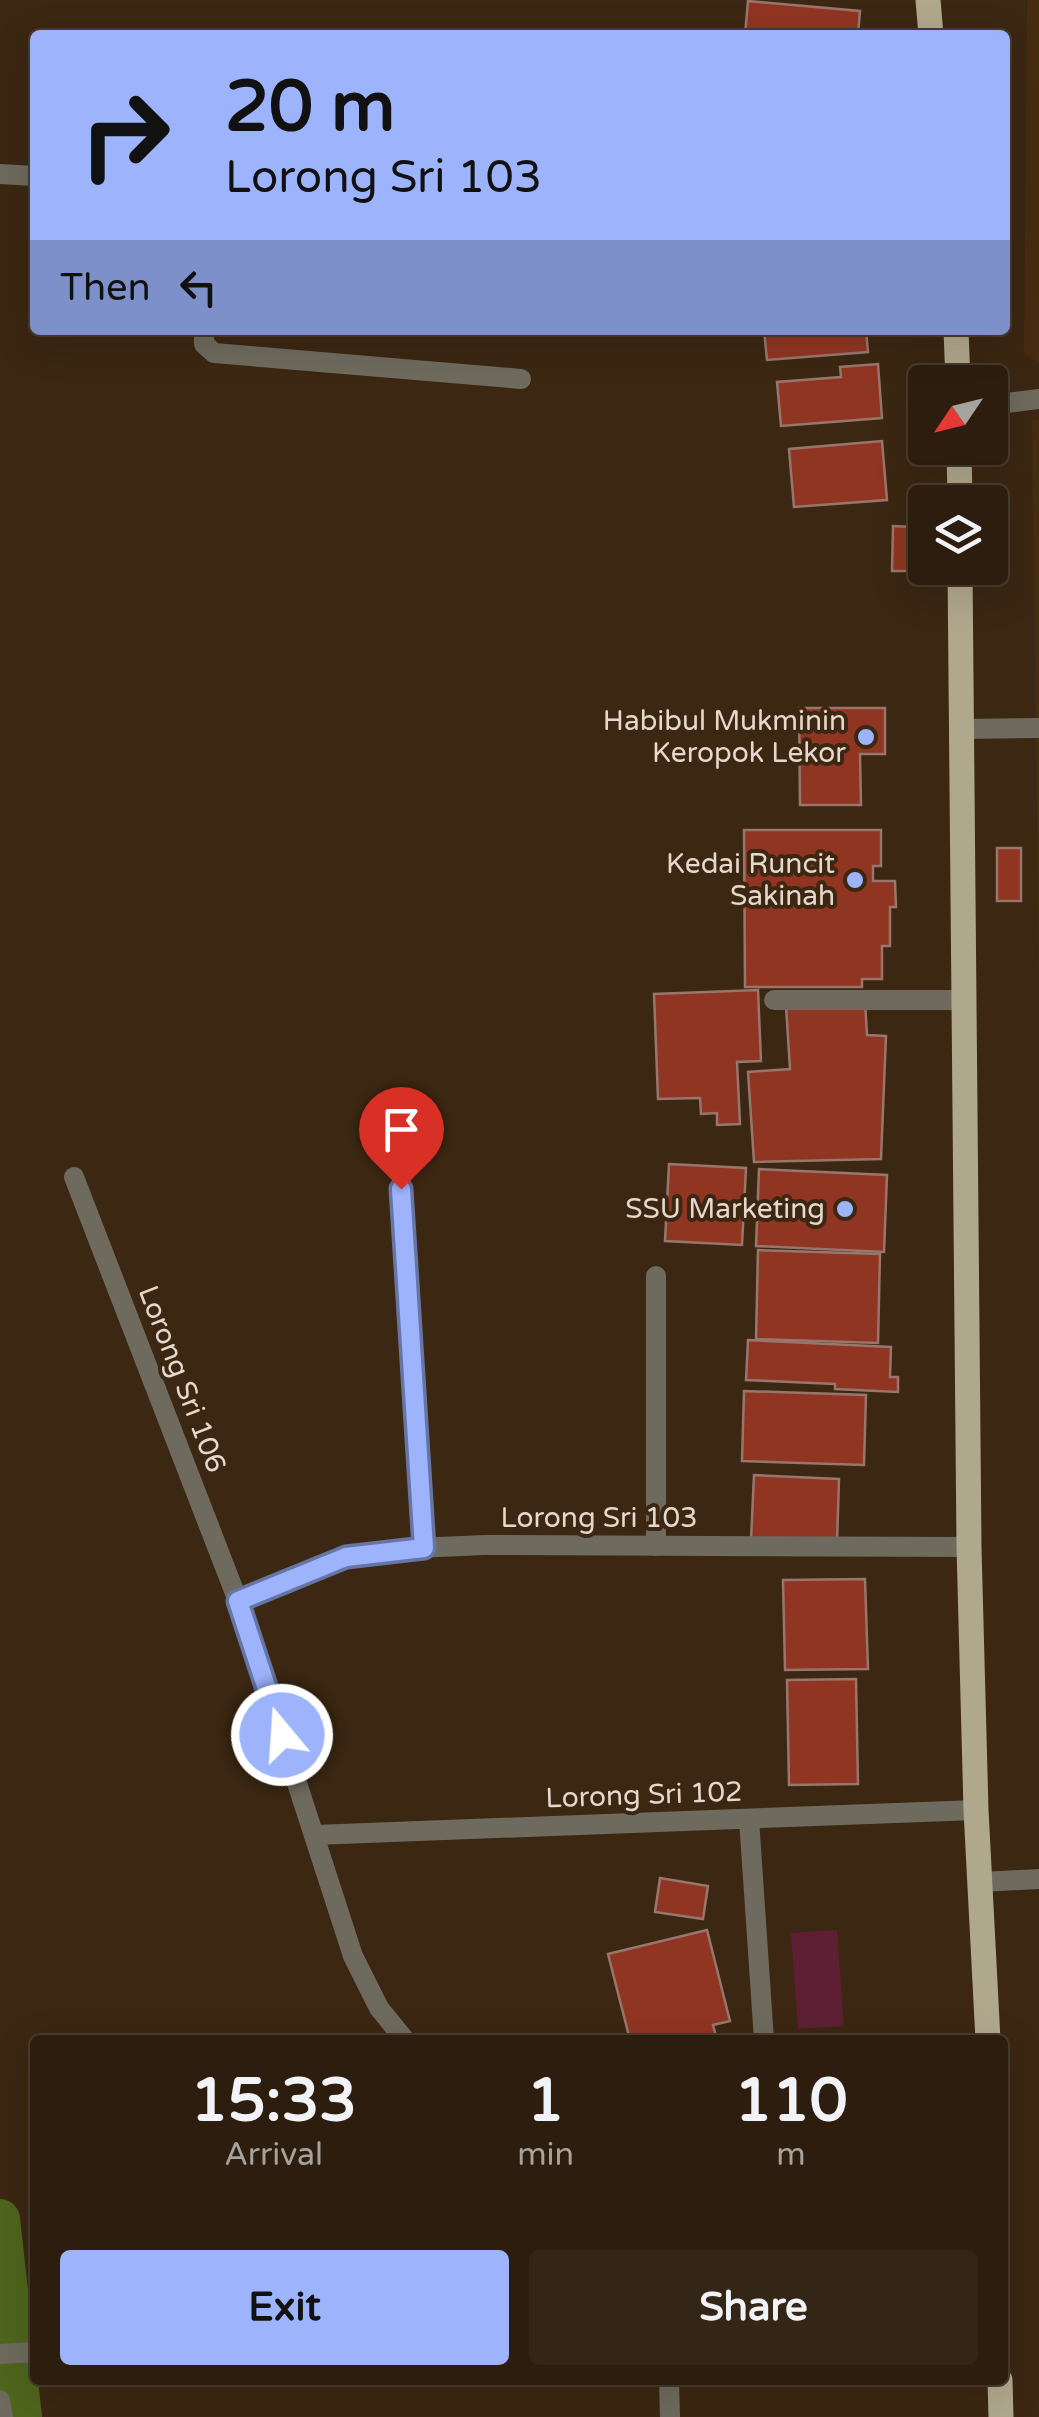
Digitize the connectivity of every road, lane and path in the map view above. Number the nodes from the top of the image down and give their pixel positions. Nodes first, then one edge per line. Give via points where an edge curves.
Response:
1 (928, 0) edge
2 (931, 30) edge
3 (0, 174) edge
4 (30, 176) edge
5 (204, 335) edge
6 (956, 335) edge
7 (957, 365) edge
8 (521, 379) dead end
9 (1039, 400) edge
10 (1008, 404) edge
11 (960, 585) edge
12 (1039, 728) edge
13 (962, 729) junction
14 (774, 1000) dead end
15 (965, 1000) junction
16 (74, 1176) dead end
17 (401, 1189) dead end
18 (656, 1276) dead end
19 (656, 1546) junction
20 (969, 1547) junction
21 (424, 1548) junction
22 (238, 1601) junction
23 (976, 1810) junction
24 (749, 1818) junction
25 (314, 1835) junction
26 (1039, 1879) edge
27 (981, 1882) junction
28 (401, 2035) edge
29 (764, 2035) edge
30 (988, 2035) edge
31 (30, 2352) edge
32 (2, 2354) edge
33 (669, 2385) edge
34 (1000, 2385) edge
35 (0, 2400) edge
36 (3, 2417) edge
37 (670, 2417) edge
38 (1001, 2417) edge

1 - 2 main road
3 - 4 street
5 - 8 street via 214,353
6 - 7 main road
9 - 10 street
11 - 13 main road
12 - 13 street
13 - 15 main road
14 - 15 street
15 - 20 main road
16 - 22 street, Lorong Sri 106
17 - 21 street
18 - 19 street
19 - 20 street, Lorong Sri 103
19 - 21 street, Lorong Sri 103
20 - 23 main road
21 - 22 street, Lorong Sri 103 via 346,1557
22 - 25 street, Lorong Sri 106
23 - 24 street, Lorong Sri 102
23 - 27 main road
24 - 25 street, Lorong Sri 102
24 - 29 street
25 - 28 street, Lorong Sri 106 via 354,1956 379,2008
26 - 27 street
27 - 30 main road
31 - 32 street
33 - 37 street
34 - 38 main road
35 - 36 street

